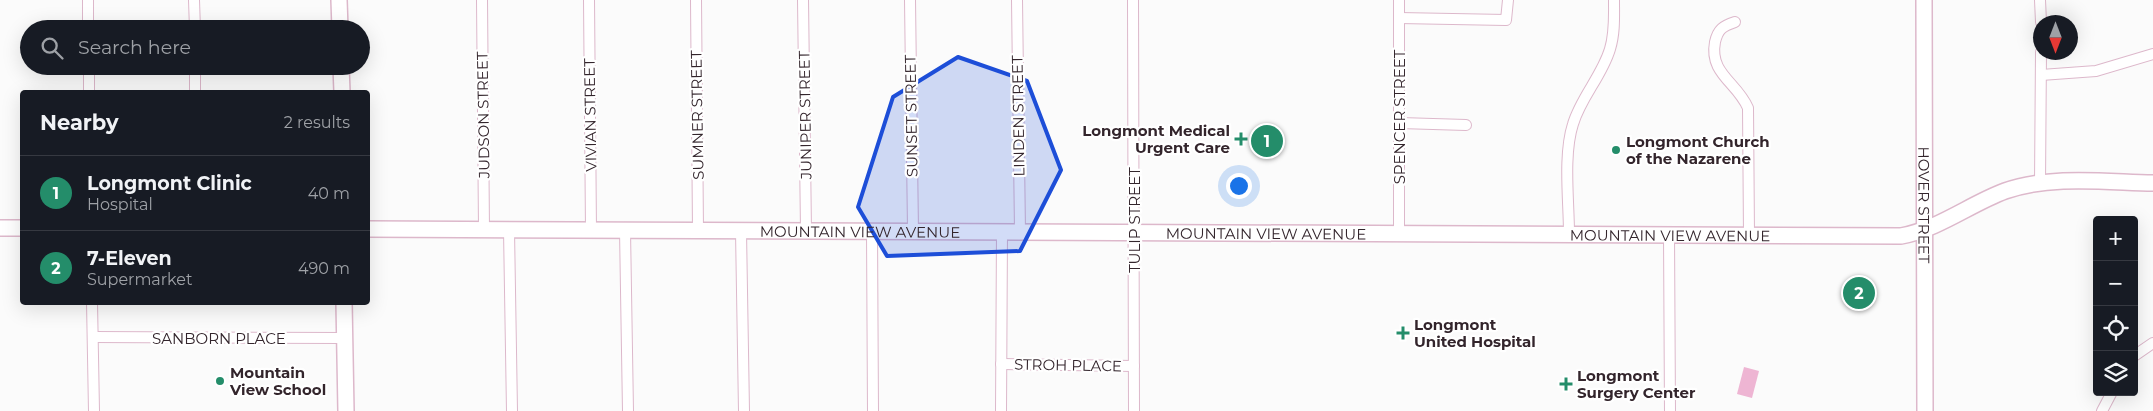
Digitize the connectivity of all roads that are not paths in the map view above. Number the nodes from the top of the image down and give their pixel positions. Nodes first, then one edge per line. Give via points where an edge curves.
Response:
1 (88, 0) edge
2 (194, 0) edge
3 (339, 0) edge
4 (482, 0) edge
5 (589, 0) edge
6 (696, 0) edge
7 (803, 0) edge
8 (910, 0) edge
9 (1017, 0) edge
10 (1133, 0) edge
11 (1399, 0) edge
12 (1508, 0) edge
13 (1614, 0) edge
14 (1924, 0) edge
15 (2040, 0) edge
16 (2041, 15) edge
17 (1399, 18) junction
18 (88, 20) edge
19 (195, 20) edge
20 (340, 20) edge
21 (1735, 22) dead end
22 (2153, 54) edge
23 (2041, 60) edge
24 (89, 75) edge
25 (195, 75) edge
26 (341, 75) edge
27 (2041, 75) junction
28 (89, 90) edge
29 (195, 90) edge
30 (342, 90) edge
31 (1400, 124) junction
32 (1466, 125) dead end
33 (2040, 183) junction
34 (2153, 183) edge
35 (0, 228) edge
36 (20, 228) edge
37 (370, 229) edge
38 (484, 229) junction
39 (1924, 229) junction
40 (509, 230) junction
41 (591, 230) junction
42 (626, 230) junction
43 (698, 230) junction
44 (741, 231) junction
45 (806, 231) junction
46 (872, 231) junction
47 (913, 231) junction
48 (1002, 232) junction
49 (1020, 232) junction
50 (1135, 232) junction
51 (1399, 233) junction
52 (1569, 234) junction
53 (1669, 234) junction
54 (1749, 235) junction
55 (92, 305) edge
56 (344, 305) edge
57 (92, 337) junction
58 (345, 338) junction
59 (2153, 343) edge
60 (2138, 353) edge
61 (1001, 364) junction
62 (1134, 366) junction
63 (2110, 396) edge
64 (94, 411) edge
65 (346, 411) edge
66 (512, 411) edge
67 (628, 411) edge
68 (744, 411) edge
69 (873, 411) edge
70 (1001, 411) edge
71 (1134, 411) edge
72 (1670, 411) edge
73 (1925, 411) edge
74 (2102, 411) edge

1 - 18 street
2 - 19 street
3 - 20 street
4 - 38 street, JUDSON STREET
5 - 41 street, VIVIAN STREET
6 - 43 street, SUMNER STREET
7 - 45 street, JUNIPER STREET
8 - 47 street, SUNSET STREET
9 - 49 street, LINDEN STREET
10 - 50 street, TULIP STREET
11 - 17 street, SPENCER STREET
12 - 17 street via 1506,20
13 - 52 street via 1610,49 1572,126
14 - 39 street, HOVER STREET
15 - 16 street
17 - 31 street, SPENCER STREET
21 - 54 street via 1717,32 1713,51 1718,70 1744,98 1748,108
22 - 27 street via 2096,71
23 - 27 street
24 - 28 street
25 - 29 street
26 - 30 street
27 - 33 street
31 - 32 street
31 - 51 street, SPENCER STREET
33 - 34 street, MOUNTAIN VIEW AVENUE
33 - 39 street, MOUNTAIN VIEW AVENUE via 2005,191
35 - 36 street
37 - 38 street, MOUNTAIN VIEW AVENUE
38 - 40 street, MOUNTAIN VIEW AVENUE
39 - 54 street, MOUNTAIN VIEW AVENUE via 1901,236
39 - 73 street, HOVER STREET
40 - 41 street, MOUNTAIN VIEW AVENUE
40 - 66 street
41 - 42 street, MOUNTAIN VIEW AVENUE
42 - 43 street, MOUNTAIN VIEW AVENUE
42 - 67 street
43 - 44 street, MOUNTAIN VIEW AVENUE
44 - 45 street, MOUNTAIN VIEW AVENUE
44 - 68 street
45 - 46 street, MOUNTAIN VIEW AVENUE
46 - 47 street, MOUNTAIN VIEW AVENUE
46 - 69 street
47 - 48 street, MOUNTAIN VIEW AVENUE
48 - 49 street, MOUNTAIN VIEW AVENUE
48 - 61 street
49 - 50 street, MOUNTAIN VIEW AVENUE
50 - 51 street, MOUNTAIN VIEW AVENUE
50 - 62 street, TULIP STREET
51 - 52 street, MOUNTAIN VIEW AVENUE
52 - 53 street, MOUNTAIN VIEW AVENUE
53 - 54 street, MOUNTAIN VIEW AVENUE
53 - 72 street
55 - 57 street
56 - 58 street
57 - 58 street, SANBORN PLACE
57 - 64 street
58 - 65 street
59 - 60 street
61 - 62 street, STROH PLACE
61 - 70 street
62 - 71 street, TULIP STREET
63 - 74 street

